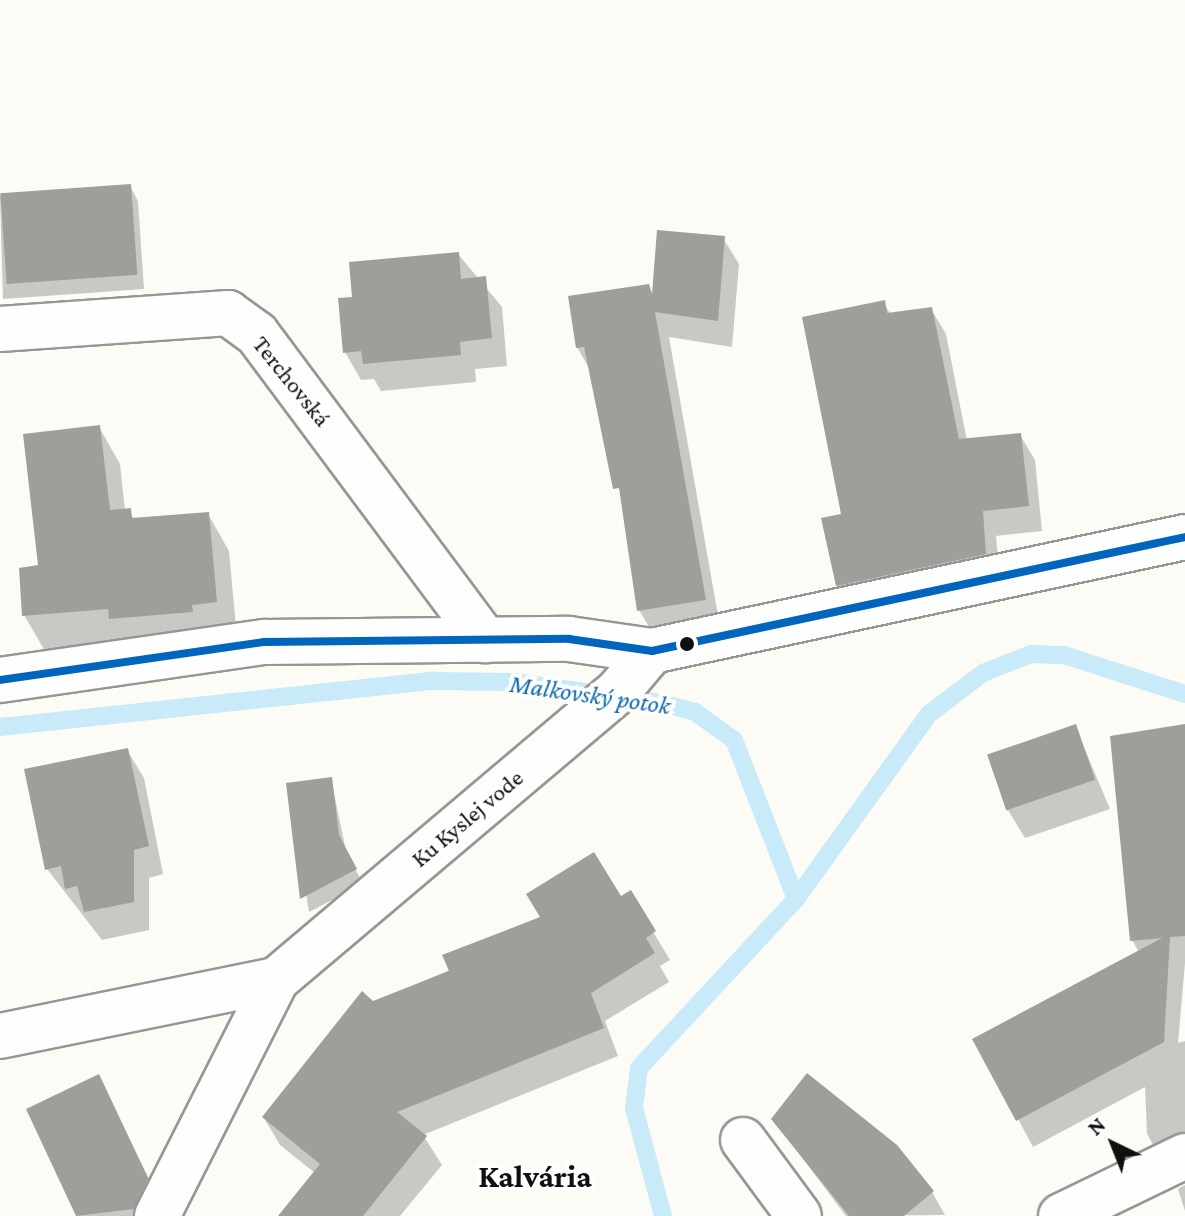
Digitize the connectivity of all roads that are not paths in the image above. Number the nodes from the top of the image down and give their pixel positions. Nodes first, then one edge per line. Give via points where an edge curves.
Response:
1 (0, 329) edge
2 (1185, 537) edge
3 (485, 640) junction
4 (652, 651) junction
5 (0, 669) edge
6 (0, 680) edge
7 (276, 980) junction
8 (0, 1036) edge
9 (743, 1140) dead end
10 (1185, 1156) edge
11 (157, 1216) edge
12 (799, 1216) edge
13 (1061, 1216) edge

1 - 3 street, Terchovská via 228,313 257,334
2 - 4 street
3 - 4 street via 569,639
3 - 6 street via 264,642
4 - 7 street, Ku Kyslej vode via 619,690
5 - 6 street
7 - 8 street, Ku Kyslej vode
7 - 11 street, Ku Kyslej vode
9 - 12 street
10 - 13 street

